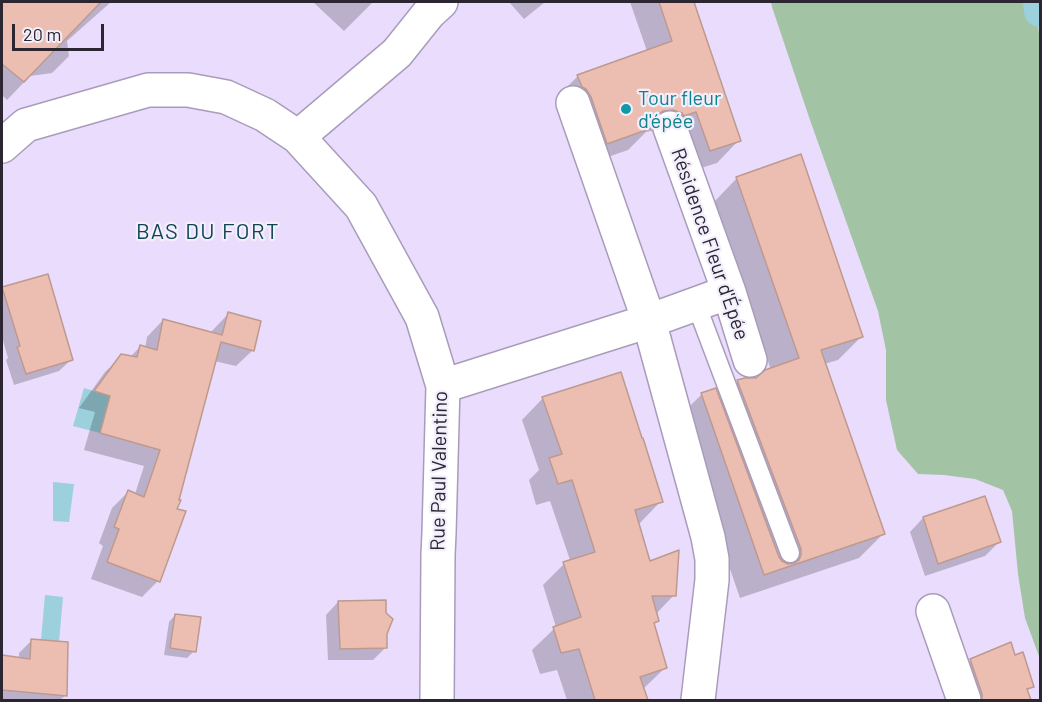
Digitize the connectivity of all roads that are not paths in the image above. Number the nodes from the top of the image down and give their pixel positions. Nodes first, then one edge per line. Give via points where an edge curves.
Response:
1 (441, 2) edge
2 (573, 103) dead end
3 (670, 128) dead end
4 (298, 137) junction
5 (2, 146) edge
6 (729, 292) junction
7 (696, 304) junction
8 (649, 321) junction
9 (750, 360) dead end
10 (443, 386) junction
11 (790, 553) dead end
12 (933, 611) dead end
13 (437, 700) edge
14 (698, 700) edge
15 (964, 700) edge

1 - 4 street via 397,53
2 - 8 street
3 - 6 street, Résidence Fleur d'Épée
4 - 5 street, Rue Paul Valentino via 265,115 226,97 188,90 148,90 26,125
4 - 10 street, Rue Paul Valentino via 361,207 422,316
6 - 7 street
6 - 9 street, Résidence Fleur d'Épée
7 - 8 street
7 - 11 lane
8 - 10 street
8 - 14 street via 712,559
10 - 13 street, Rue Paul Valentino
12 - 15 street

